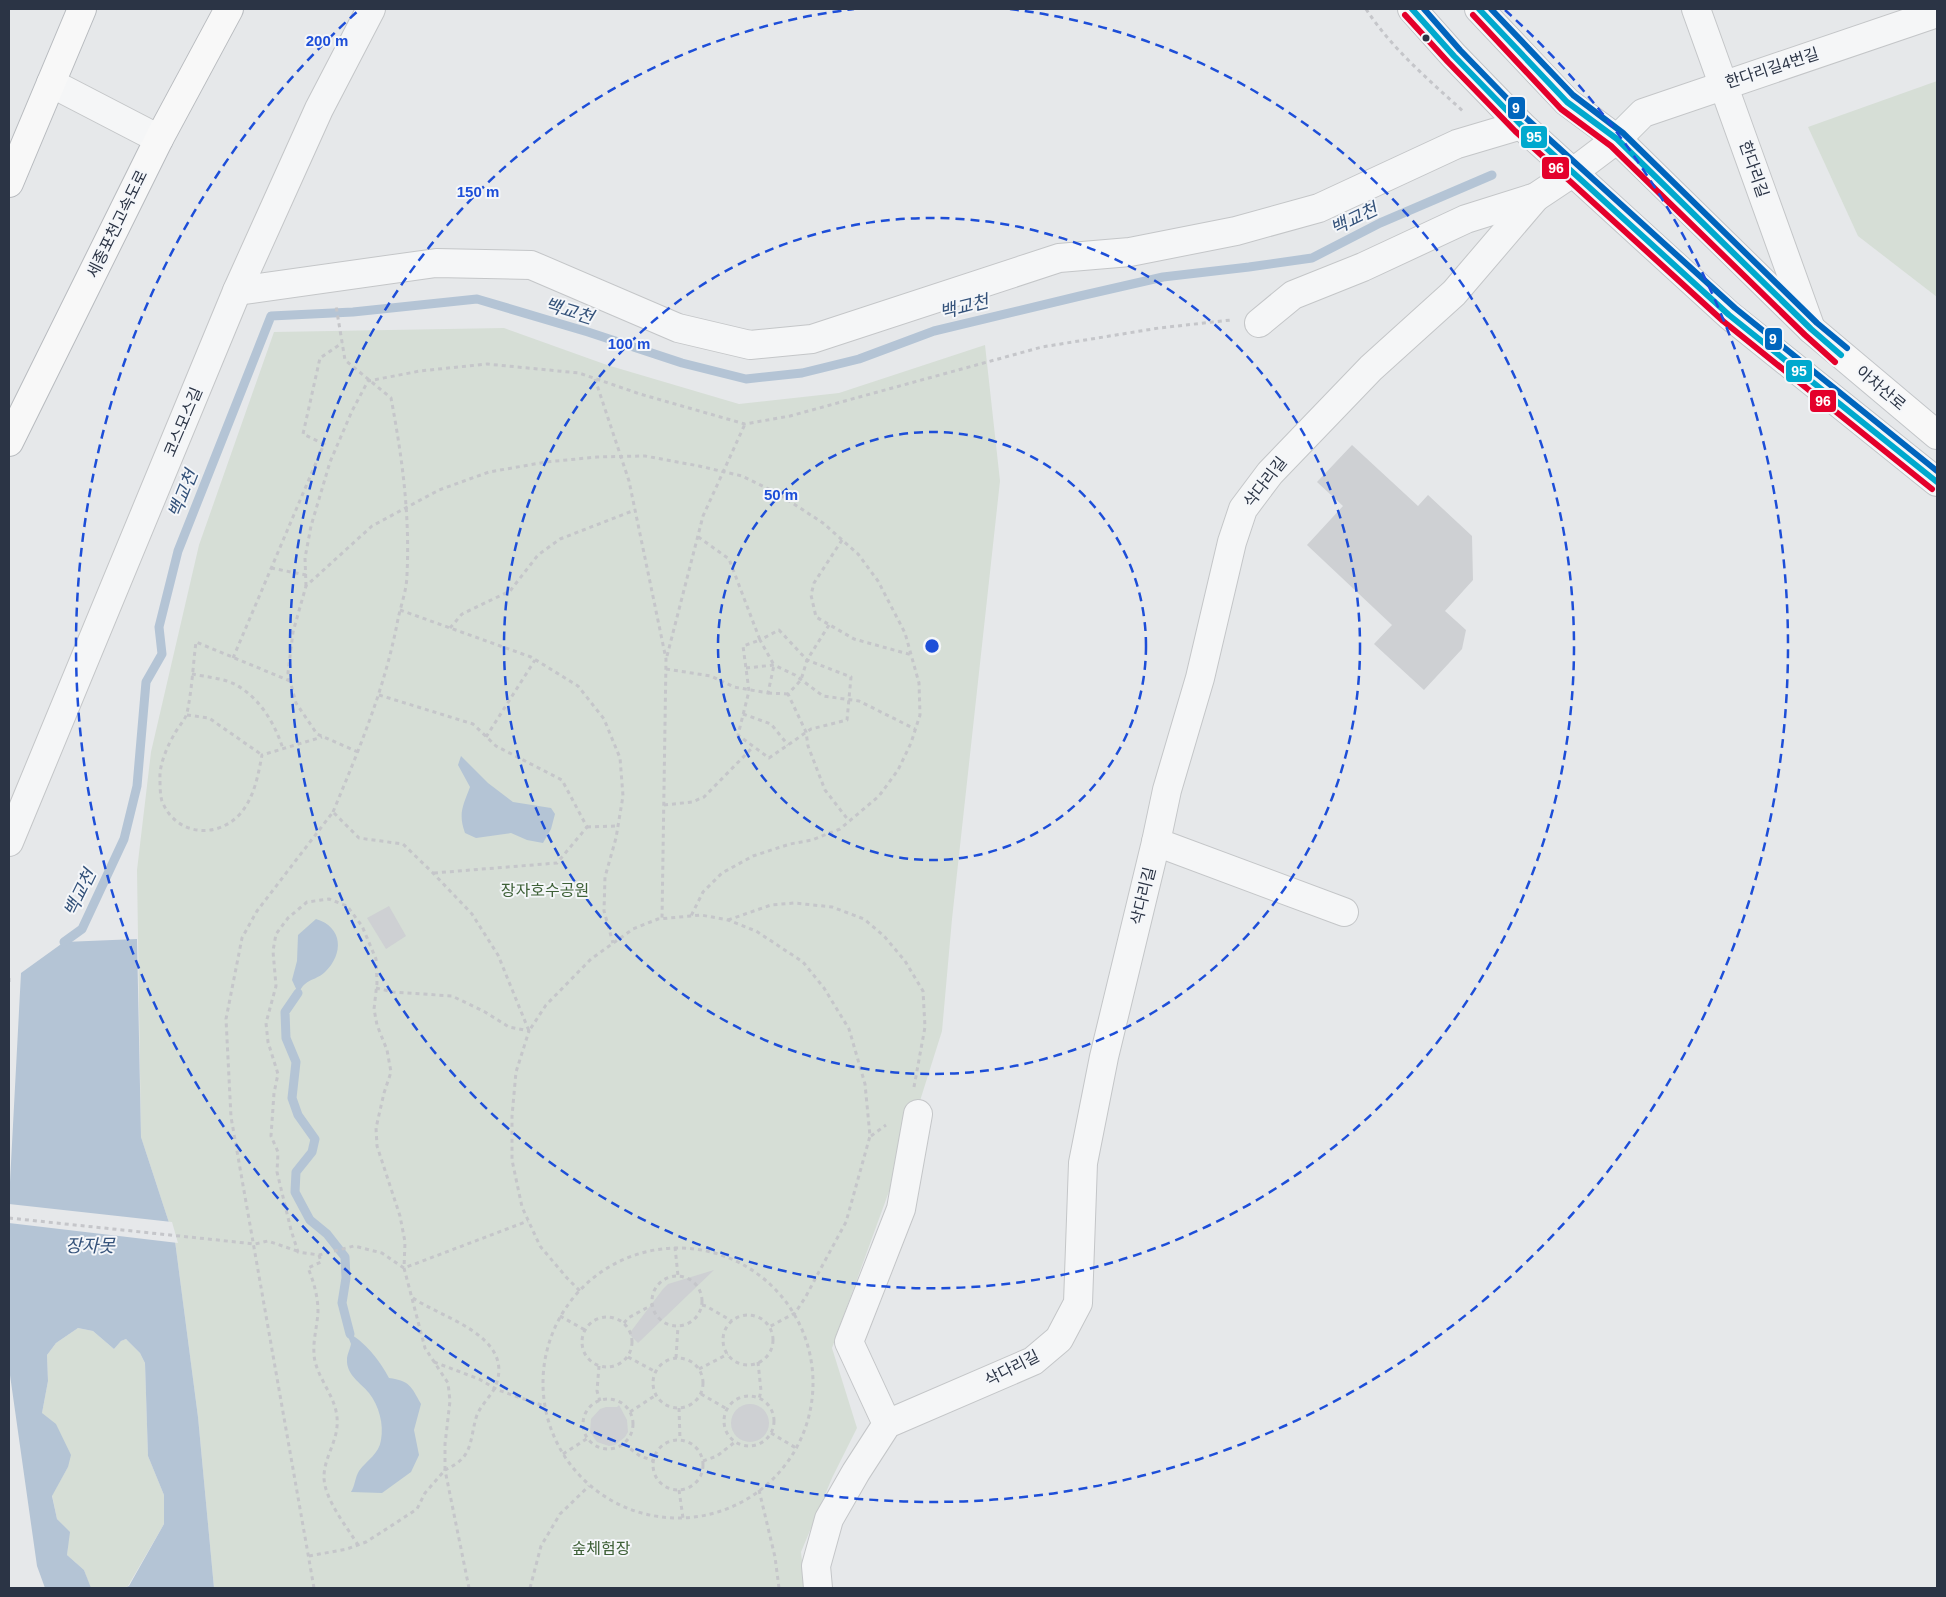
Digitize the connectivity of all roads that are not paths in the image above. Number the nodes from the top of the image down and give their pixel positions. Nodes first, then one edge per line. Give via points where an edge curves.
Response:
1 (82, 9) edge
2 (229, 9) edge
3 (371, 9) edge
4 (1412, 9) edge
5 (1480, 9) edge
6 (1696, 9) edge
7 (1937, 13) edge
8 (51, 82) junction
9 (1724, 84) junction
10 (1521, 125) junction
11 (159, 139) junction
12 (1617, 139) junction
13 (1572, 173) junction
14 (9, 183) edge
15 (1536, 197) junction
16 (237, 291) junction
17 (1259, 323) road end
18 (1811, 329) junction
19 (1937, 435) edge
20 (9, 442) edge
21 (1937, 482) edge
22 (9, 842) edge
23 (1156, 842) junction
24 (1344, 912) dead end
25 (916, 1102) road end
26 (888, 1424) junction
27 (818, 1588) edge

1 - 8 main road
2 - 11 main road, 세종포천고속도로
3 - 16 street, 코스모스길 via 319,109
4 - 10 main road
5 - 12 main road, 아차산로 via 1567,102
6 - 9 street, 한다리길
7 - 9 street, 한다리길4번길
8 - 11 street
8 - 14 main road
9 - 12 street, 한다리길4번길 via 1643,113
9 - 18 street, 한다리길
10 - 13 main road
10 - 16 street via 1457,144 1319,208 1236,231 1130,252 1059,258 812,339 750,345 678,328 531,264 436,263
11 - 20 main road, 세종포천고속도로
12 - 13 street, 한다리길4번길
12 - 18 main road, 아차산로
13 - 15 street, 한다리길4번길
13 - 21 main road via 1729,315
15 - 17 street via 1466,218 1293,295
15 - 23 street, 삭다리길 via 1454,293 1364,375 1270,472 1243,509 1232,542 1200,678 1167,790
16 - 22 street, 코스모스길
18 - 19 main road, 아차산로
23 - 24 street
23 - 26 street, 삭다리길 via 1104,1057 1083,1163 1078,1302 1059,1339 1033,1361
25 - 26 street via 901,1209 848,1342
26 - 27 street via 829,1519 816,1566

